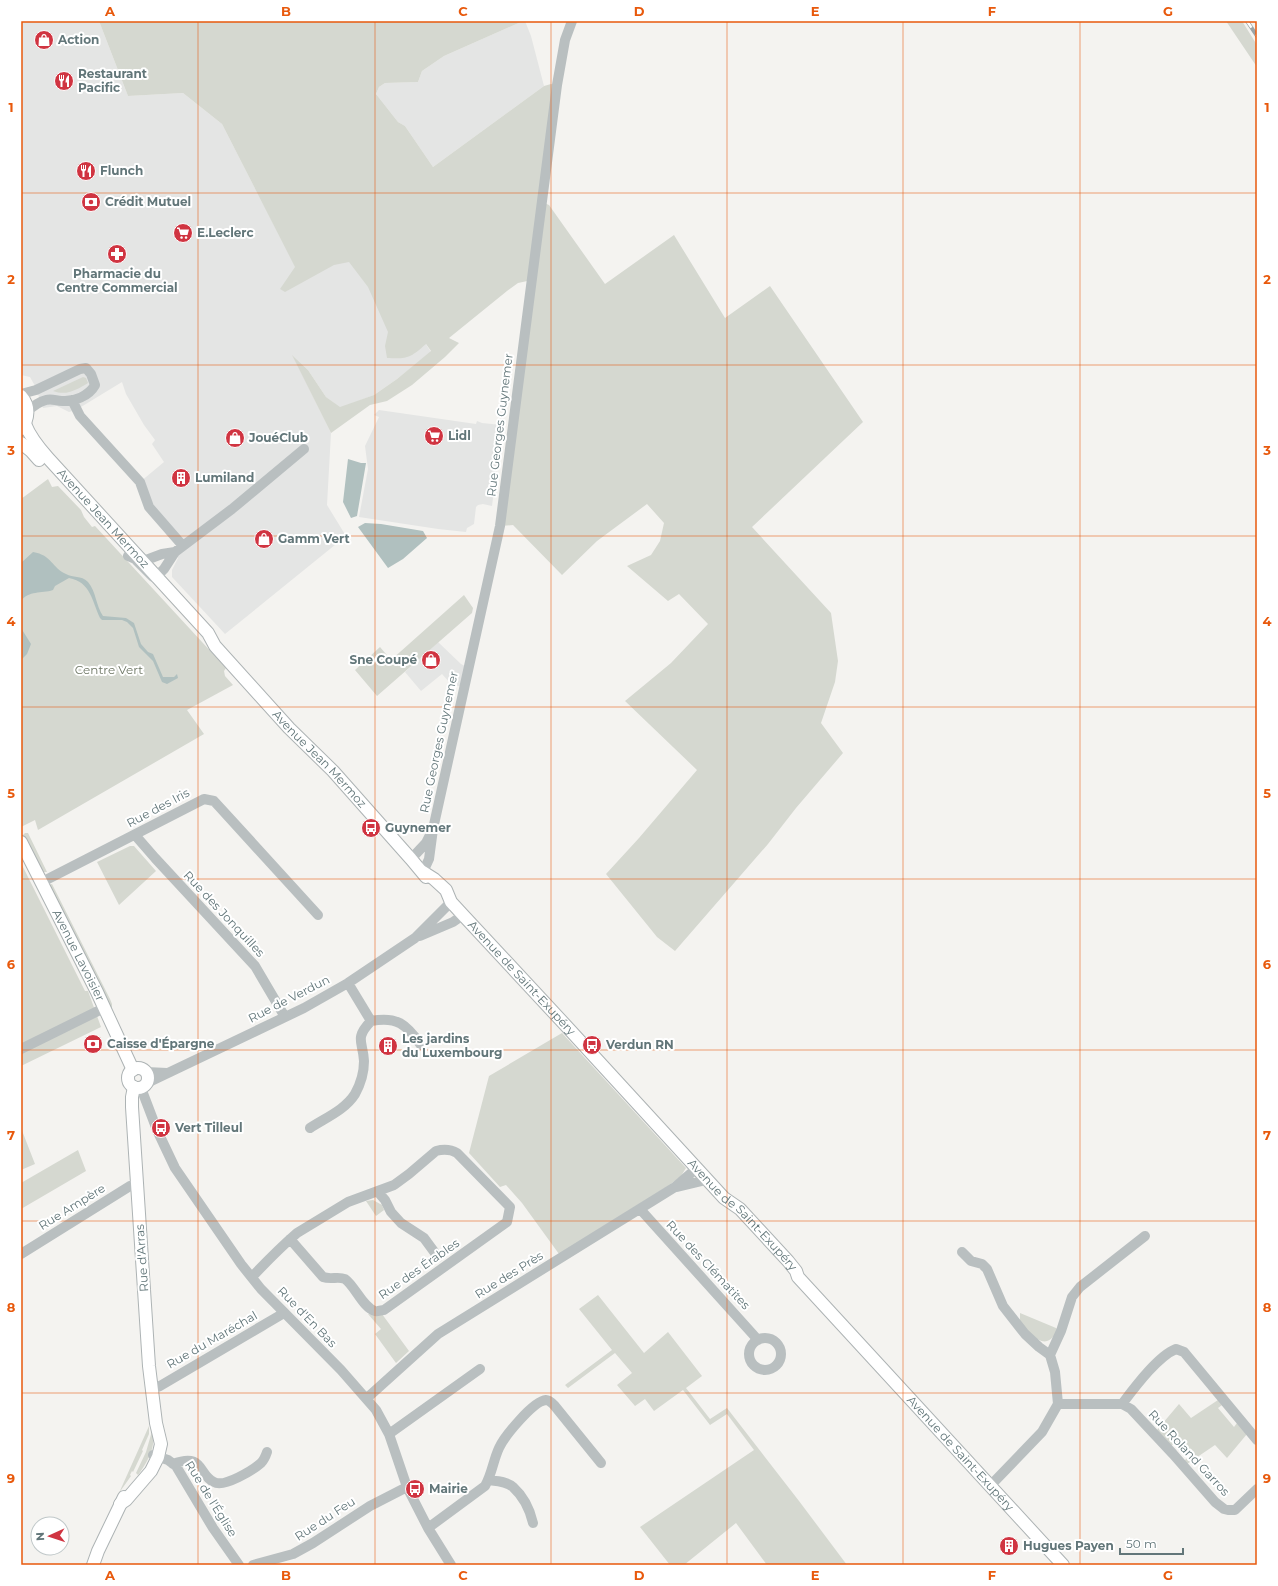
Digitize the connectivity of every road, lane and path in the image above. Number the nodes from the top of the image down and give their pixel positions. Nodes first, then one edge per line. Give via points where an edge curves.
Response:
1 (572, 21) edge
2 (21, 395) edge
3 (72, 400) junction
4 (28, 412) junction
5 (23, 427) edge
6 (21, 443) edge
7 (304, 449) dead end
8 (179, 549) junction
9 (134, 557) junction
10 (157, 576) junction
11 (215, 646) junction
12 (433, 829) junction
13 (135, 835) junction
14 (21, 842) edge
15 (411, 859) junction
16 (423, 872) junction
17 (42, 882) junction
18 (451, 902) junction
19 (318, 915) dead end
20 (463, 915) junction
21 (415, 938) junction
22 (348, 983) junction
23 (104, 1008) junction
24 (285, 1017) junction
25 (371, 1021) junction
26 (422, 1045) dead end
27 (21, 1048) edge
28 (133, 1070) junction
29 (142, 1082) junction
30 (310, 1128) dead end
31 (697, 1168) junction
32 (706, 1178) junction
33 (137, 1185) junction
34 (675, 1187) junction
35 (378, 1192) junction
36 (640, 1209) junction
37 (1145, 1236) dead end
38 (290, 1239) junction
39 (962, 1252) dead end
40 (21, 1254) edge
41 (438, 1257) dead end
42 (252, 1277) junction
43 (284, 1313) junction
44 (758, 1340) dead end
45 (1050, 1355) junction
46 (480, 1369) dead end
47 (152, 1389) junction
48 (367, 1398) junction
49 (1058, 1404) junction
50 (1122, 1404) junction
51 (389, 1434) junction
52 (1257, 1440) edge
53 (267, 1452) dead end
54 (156, 1456) junction
55 (173, 1464) junction
56 (600, 1464) dead end
57 (488, 1480) junction
58 (990, 1486) junction
59 (407, 1487) junction
60 (1257, 1489) edge
61 (533, 1523) dead end
62 (428, 1528) junction
63 (93, 1565) edge
64 (239, 1565) edge
65 (253, 1565) edge
66 (451, 1565) edge
67 (1063, 1565) edge

1 - 12 street, Rue Georges Guynemer via 565,40 558,78 500,526
2 - 3 street via 86,368 94,385 89,393
2 - 4 main road
3 - 4 street via 46,400 35,404
3 - 8 street via 80,416 140,482 149,507
4 - 5 main road
5 - 9 main road, Avenue Jean Mermoz
6 - 9 main road, Avenue Jean Mermoz
7 - 8 street
8 - 9 street via 146,560
8 - 10 street
9 - 10 main road, Avenue Jean Mermoz
9 - 11 main road, Avenue Jean Mermoz via 204,639
10 - 11 main road, Avenue Jean Mermoz via 208,633
11 - 15 main road, Avenue Jean Mermoz via 289,728 333,771
12 - 15 street via 426,843
12 - 16 street via 429,859
13 - 17 street, Rue des Iris
13 - 19 street, Rue des Iris via 204,799 210,799
13 - 24 street, Rue des Jonquilles via 255,966
14 - 17 main road, Avenue Lavoisier
15 - 16 main road, Avenue Jean Mermoz
16 - 18 main road, Avenue de Saint-Exupéry via 434,878 446,890
17 - 23 main road, Avenue Lavoisier
18 - 20 main road, Avenue de Saint-Exupéry
18 - 21 street
20 - 21 street
20 - 31 main road, Avenue de Saint-Exupéry
21 - 22 street, Rue de Verdun
22 - 24 street, Rue de Verdun
22 - 25 street
23 - 27 street
23 - 28 main road, Avenue Lavoisier
24 - 29 street, Rue de Verdun via 169,1072
25 - 26 street via 398,1021
25 - 30 street via 364,1028 360,1038 364,1060 354,1095 341,1109
28 - 29 main road via 138,1068
28 - 29 main road, Rue d'Arras via 129,1074 130,1084
29 - 33 main road, Rue d'Arras via 132,1097
29 - 42 street, Rue d'En Bas via 157,1130 175,1168
31 - 32 main road, Avenue de Saint-Exupéry
31 - 34 street, Rue des Près
32 - 34 street, Rue des Près
32 - 58 main road, Avenue de Saint-Exupéry via 724,1198 740,1209 788,1261 798,1277
33 - 40 street, Rue Ampère via 130,1186
33 - 47 main road, Rue d'Arras
34 - 36 street, Rue des Près
35 - 38 street via 348,1202
35 - 38 street, Rue des Érables via 394,1185 436,1151 446,1149 456,1153 492,1188 510,1207 509,1215 507,1222 498,1230 384,1310 375,1312 344,1279 323,1277
35 - 41 street via 401,1223 424,1238
36 - 44 street, Rue des Clématites
36 - 48 street, Rue des Près via 438,1334
37 - 45 street via 1080,1287 1072,1297
38 - 42 street
39 - 45 street via 971,1261 982,1264 987,1269 1003,1306 1025,1334
42 - 43 street, Rue d'En Bas
43 - 47 street, Rue du Maréchal
43 - 48 street, Rue d'En Bas
45 - 49 street via 1055,1372
46 - 51 street
47 - 54 main road, Rue d'Arras via 161,1444
48 - 51 street, Rue d'En Bas
49 - 50 street
49 - 58 street via 1042,1432
50 - 52 street via 1163,1356 1176,1349 1184,1352
50 - 60 street, Rue Roland Garros via 1131,1410 1224,1509 1235,1510
51 - 59 street, Rue d'En Bas
53 - 55 street via 262,1462 223,1484 212,1482 195,1462
54 - 55 street, Rue de l'Église
54 - 63 main road via 151,1471 120,1504
55 - 64 street, Rue de l'Église via 181,1472 213,1528
56 - 57 street via 551,1401 546,1400 526,1413 505,1439 492,1465
57 - 61 street via 513,1487 530,1511
57 - 62 street via 485,1486
58 - 67 main road, Avenue de Saint-Exupéry
59 - 62 street, Rue d'En Bas
59 - 65 street, Rue du Feu via 370,1506 293,1554
62 - 66 street, Rue d'En Bas

